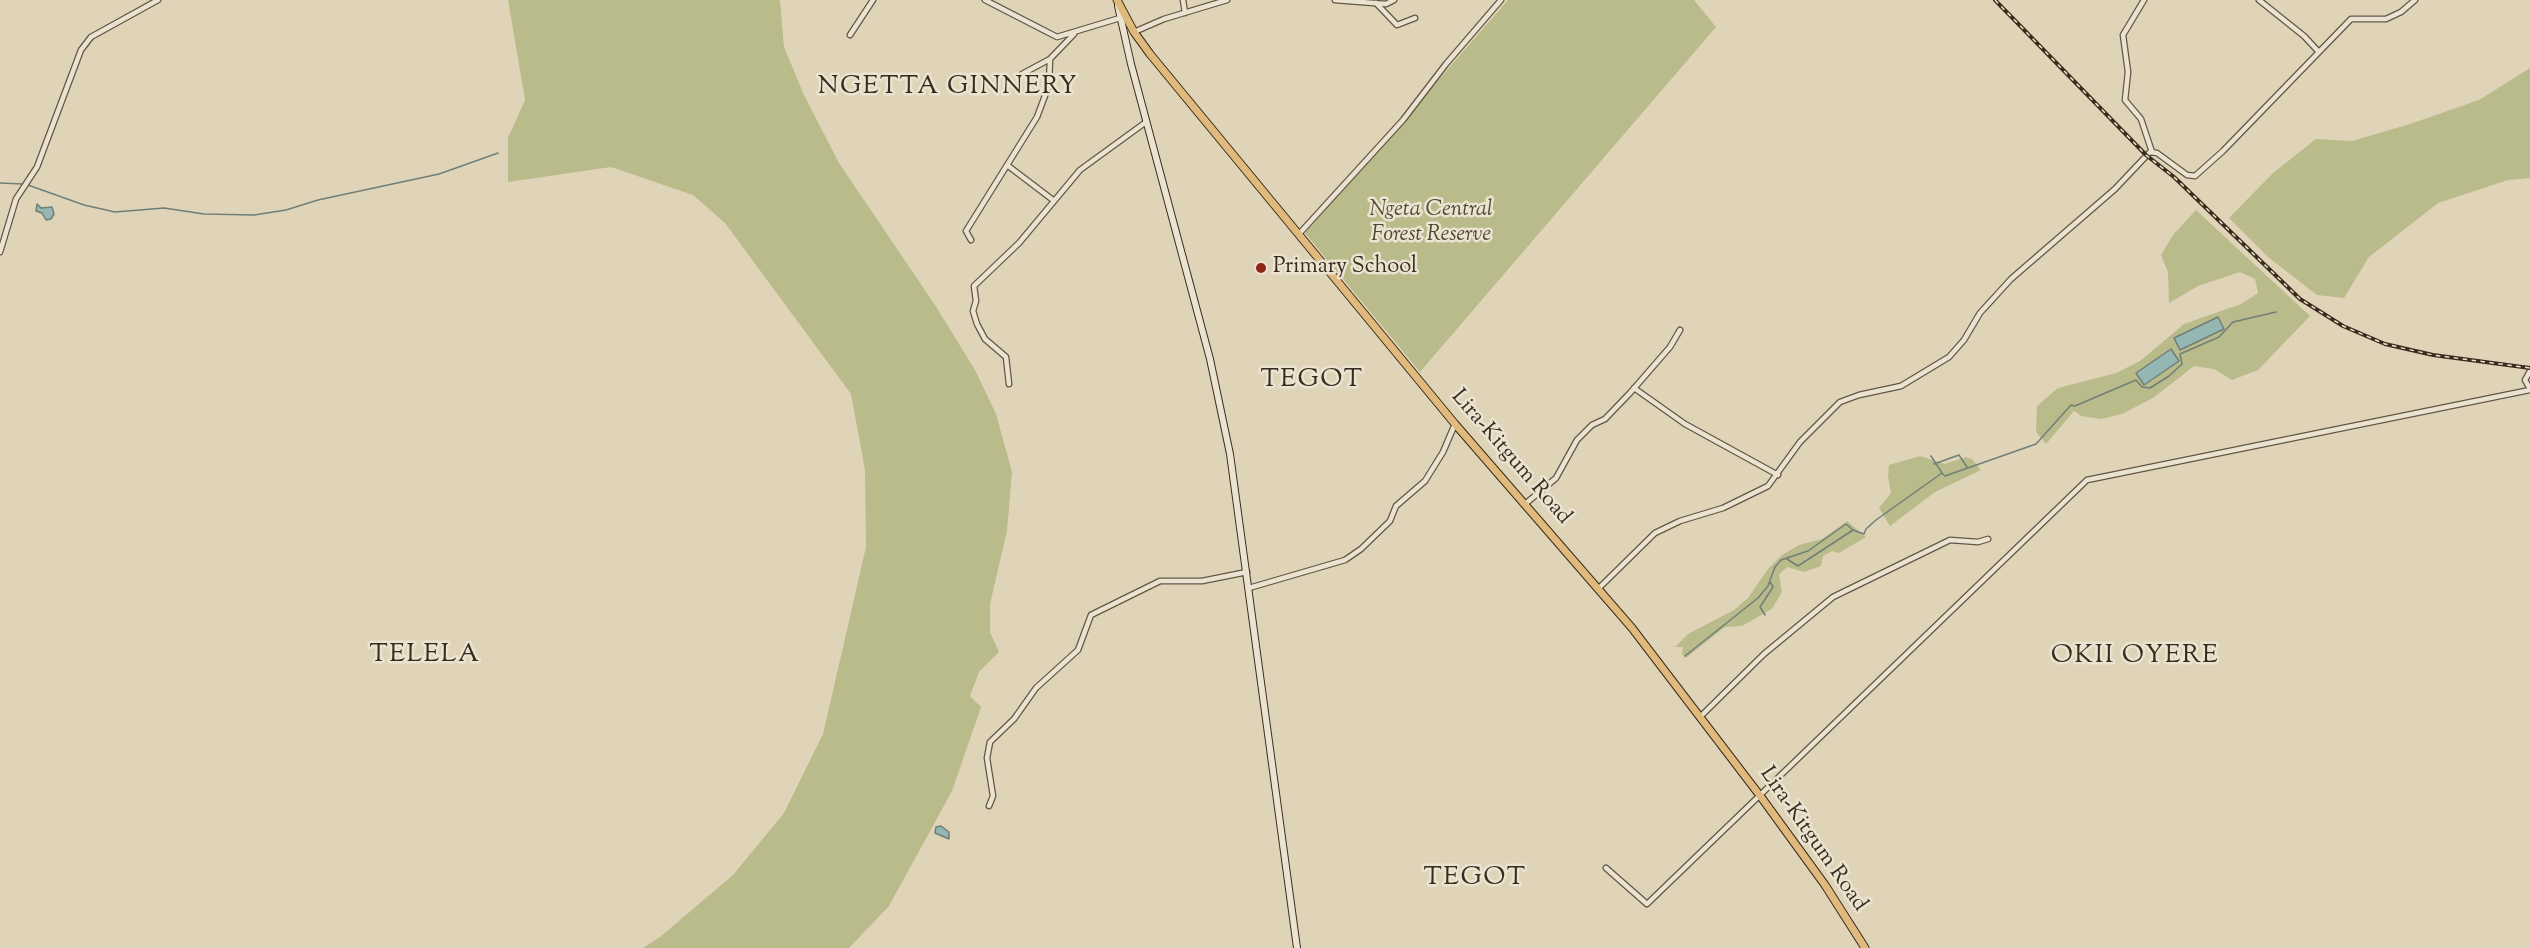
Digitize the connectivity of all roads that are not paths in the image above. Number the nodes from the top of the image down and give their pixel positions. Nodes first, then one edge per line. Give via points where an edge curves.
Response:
1 (158, 0) edge
2 (873, 0) edge
3 (985, 0) edge
4 (1183, 0) edge
5 (1227, 0) edge
6 (1335, 0) edge
7 (1394, 0) edge
8 (1501, 0) edge
9 (2144, 0) edge
10 (2259, 0) edge
11 (2415, 0) edge
12 (1220, 1) edge
13 (1118, 3) edge
14 (1376, 3) junction
15 (1185, 13) junction
16 (1120, 18) junction
17 (1415, 18) dead end
18 (1076, 32) junction
19 (1134, 32) junction
20 (850, 34) dead end
21 (2318, 51) junction
22 (1050, 59) junction
23 (1022, 74) dead end
24 (1146, 122) junction
25 (2152, 152) junction
26 (1007, 165) junction
27 (1053, 201) junction
28 (0, 220) edge
29 (7, 225) junction
30 (1299, 234) junction
31 (971, 240) dead end
32 (0, 252) edge
33 (1680, 330) dead end
34 (2530, 371) edge
35 (1009, 384) dead end
36 (1634, 388) junction
37 (2530, 390) edge
38 (1455, 424) junction
39 (1778, 475) junction
40 (1524, 505) junction
41 (1988, 539) dead end
42 (1247, 572) junction
43 (1249, 588) junction
44 (1599, 588) junction
45 (1700, 717) junction
46 (1761, 797) junction
47 (989, 806) dead end
48 (1606, 868) dead end
49 (1297, 948) edge
50 (1865, 948) edge

1 - 29 street via 91,37 81,50 37,167 16,199
2 - 20 street
3 - 18 street via 1052,36
4 - 15 street
5 - 12 street
6 - 14 street
7 - 14 street
8 - 30 street via 1403,120
9 - 25 street via 2123,35 2128,72 2125,100 2141,120
10 - 21 street
11 - 21 street via 2386,20 2351,19
12 - 15 street
13 - 16 main road
13 - 19 main road, Lira-Kitgum Road
14 - 17 street via 1397,25
15 - 19 street
16 - 18 street
16 - 24 main road
18 - 22 street
19 - 30 main road, Lira-Kitgum Road
21 - 25 street via 2195,176 2187,175
22 - 23 street
22 - 26 street via 1046,96
24 - 27 street via 1080,170
24 - 42 main road via 1210,359 1236,490
25 - 39 street via 2011,279 1980,313 1949,357 1901,386 1859,395 1836,405 1800,442
26 - 27 street
26 - 31 street via 966,231
27 - 35 street via 1019,243 974,286 977,324 985,339 1006,357
28 - 29 street
29 - 32 street
30 - 38 main road, Lira-Kitgum Road
33 - 36 street
34 - 37 street via 2525,380
36 - 39 street via 1685,424
36 - 40 street via 1605,419 1582,434 1556,478
37 - 46 street via 2087,480
38 - 40 main road, Lira-Kitgum Road
38 - 43 street via 1425,481 1396,506 1390,520 1361,549 1345,560
39 - 44 street via 1763,489 1723,508 1680,520 1655,533
40 - 44 main road, Lira-Kitgum Road
41 - 45 street via 1950,540 1833,597 1764,654
42 - 43 main road
42 - 47 street via 1202,581 1160,581 1091,615 1078,650 1036,688 1014,719 990,742 987,758 993,796
43 - 49 main road
44 - 45 main road, Lira-Kitgum Road
45 - 46 main road, Lira-Kitgum Road
46 - 48 street via 1647,904
46 - 50 main road, Lira-Kitgum Road

